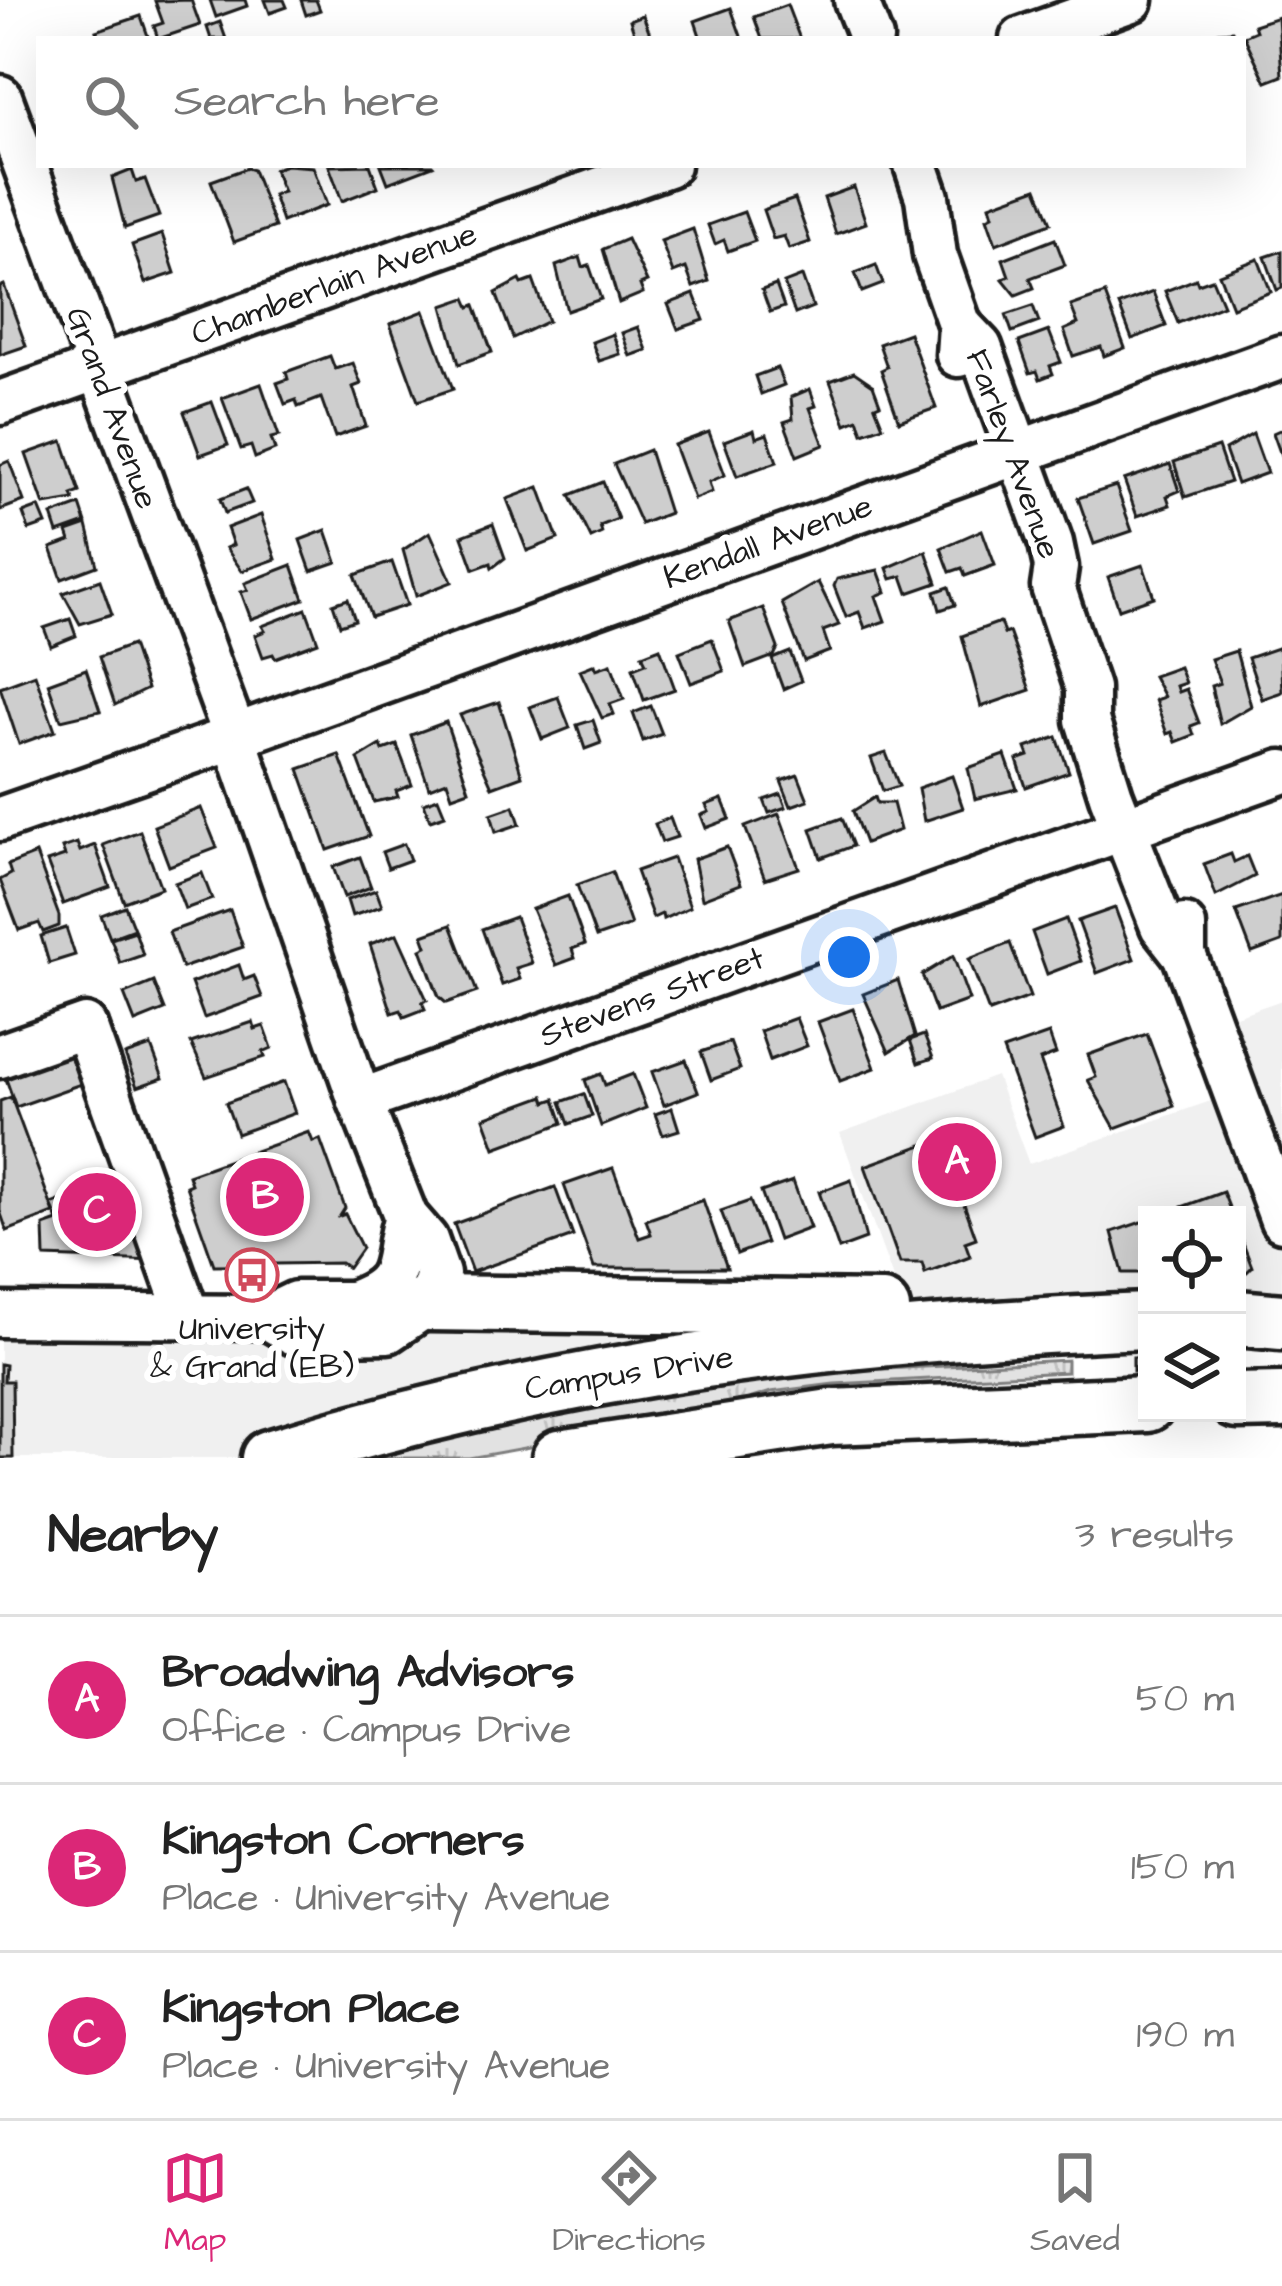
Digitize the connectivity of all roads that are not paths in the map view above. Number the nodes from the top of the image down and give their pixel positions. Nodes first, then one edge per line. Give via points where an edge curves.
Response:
1 (831, 0) edge
2 (856, 0) edge
3 (1131, 0) edge
4 (843, 36) edge
5 (870, 36) edge
6 (1030, 36) edge
7 (0, 98) edge
8 (660, 168) edge
9 (890, 168) edge
10 (917, 168) edge
11 (935, 255) junction
12 (1282, 358) edge
13 (97, 369) junction
14 (0, 403) edge
15 (1006, 456) junction
16 (235, 737) junction
17 (1282, 772) edge
18 (0, 819) edge
19 (1137, 824) junction
20 (0, 1056) edge
21 (360, 1101) junction
22 (406, 1217) junction
23 (1282, 1220) edge
24 (352, 1304) junction
25 (429, 1304) junction
26 (0, 1315) edge
27 (188, 1317) junction
28 (267, 1317) junction
29 (1246, 1319) edge
30 (1138, 1322) edge
31 (1282, 1322) edge
32 (997, 1327) junction
33 (1282, 1400) edge
34 (1246, 1401) edge
35 (1138, 1404) edge
36 (1000, 1409) junction
37 (269, 1458) edge
38 (560, 1458) edge
39 (754, 1458) edge

1 - 4 street
2 - 5 street
3 - 6 street
7 - 13 street, Grand Avenue
8 - 13 street, Chamberlain Avenue
9 - 11 street, Farley Avenue
10 - 11 street, Farley Avenue
11 - 15 street, Farley Avenue via 960,326 958,356
12 - 15 street, Kendall Avenue
13 - 14 street, Chamberlain Avenue
13 - 16 street, Grand Avenue
15 - 16 street, Kendall Avenue
15 - 19 street, Farley Avenue via 1026,552 1052,587 1087,688 1087,720
16 - 18 street, Kendall Avenue
16 - 21 street, Grand Avenue
17 - 19 street, Stevens Street
19 - 21 street, Stevens Street
19 - 23 street, Farley Avenue via 1162,926 1184,954
20 - 27 street via 85,1026
21 - 22 street, Grand Avenue
22 - 24 street via 393,1277
22 - 25 street, Grand Avenue via 426,1240 438,1274
24 - 25 street
24 - 28 street via 296,1303
25 - 28 street via 376,1333 294,1333
25 - 32 main road via 904,1310
26 - 27 street
27 - 28 street
29 - 31 main road
30 - 32 main road
32 - 37 main road, Campus Drive via 563,1380
33 - 34 main road
35 - 36 main road
36 - 38 main road via 781,1422
36 - 39 main road via 841,1448

